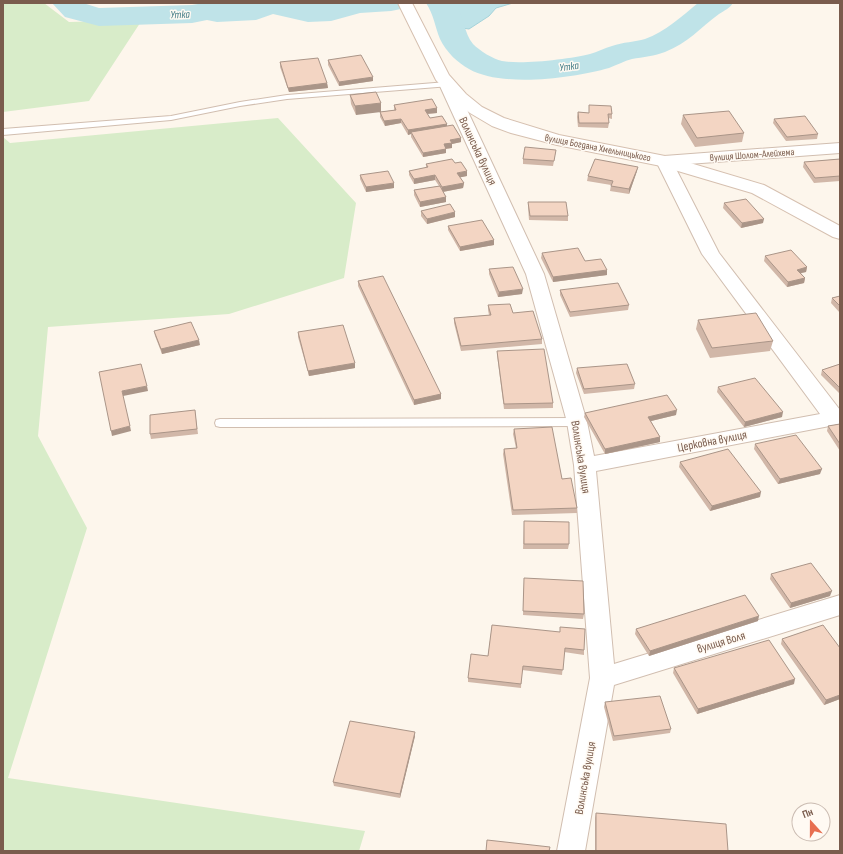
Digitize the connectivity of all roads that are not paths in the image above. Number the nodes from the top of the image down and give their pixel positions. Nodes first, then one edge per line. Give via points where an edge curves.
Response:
1 (406, 7) edge
2 (447, 84) junction
3 (3, 132) edge
4 (840, 148) edge
5 (664, 160) junction
6 (840, 233) edge
7 (837, 417) edge
8 (577, 422) junction
9 (220, 423) dead end
10 (585, 465) junction
11 (840, 606) edge
12 (603, 678) junction
13 (571, 851) edge

1 - 2 main road, вулиця Богдана Хмельницького
2 - 3 lane via 287,97 171,118
2 - 5 main road, вулиця Богдана Хмельницького via 476,110 498,122 557,140
2 - 8 street, Волинська вулиця via 534,274
4 - 5 street, вулиця Шолом-Алейхема
5 - 6 main road, вулиця Богдана Хмельницького via 758,189
5 - 7 street via 711,254
7 - 10 street, Церковна вулиця
8 - 9 lane
8 - 10 street, Волинська вулиця
10 - 12 street, Волинська вулиця
11 - 12 street, вулиця Воля
12 - 13 street, Волинська вулиця

